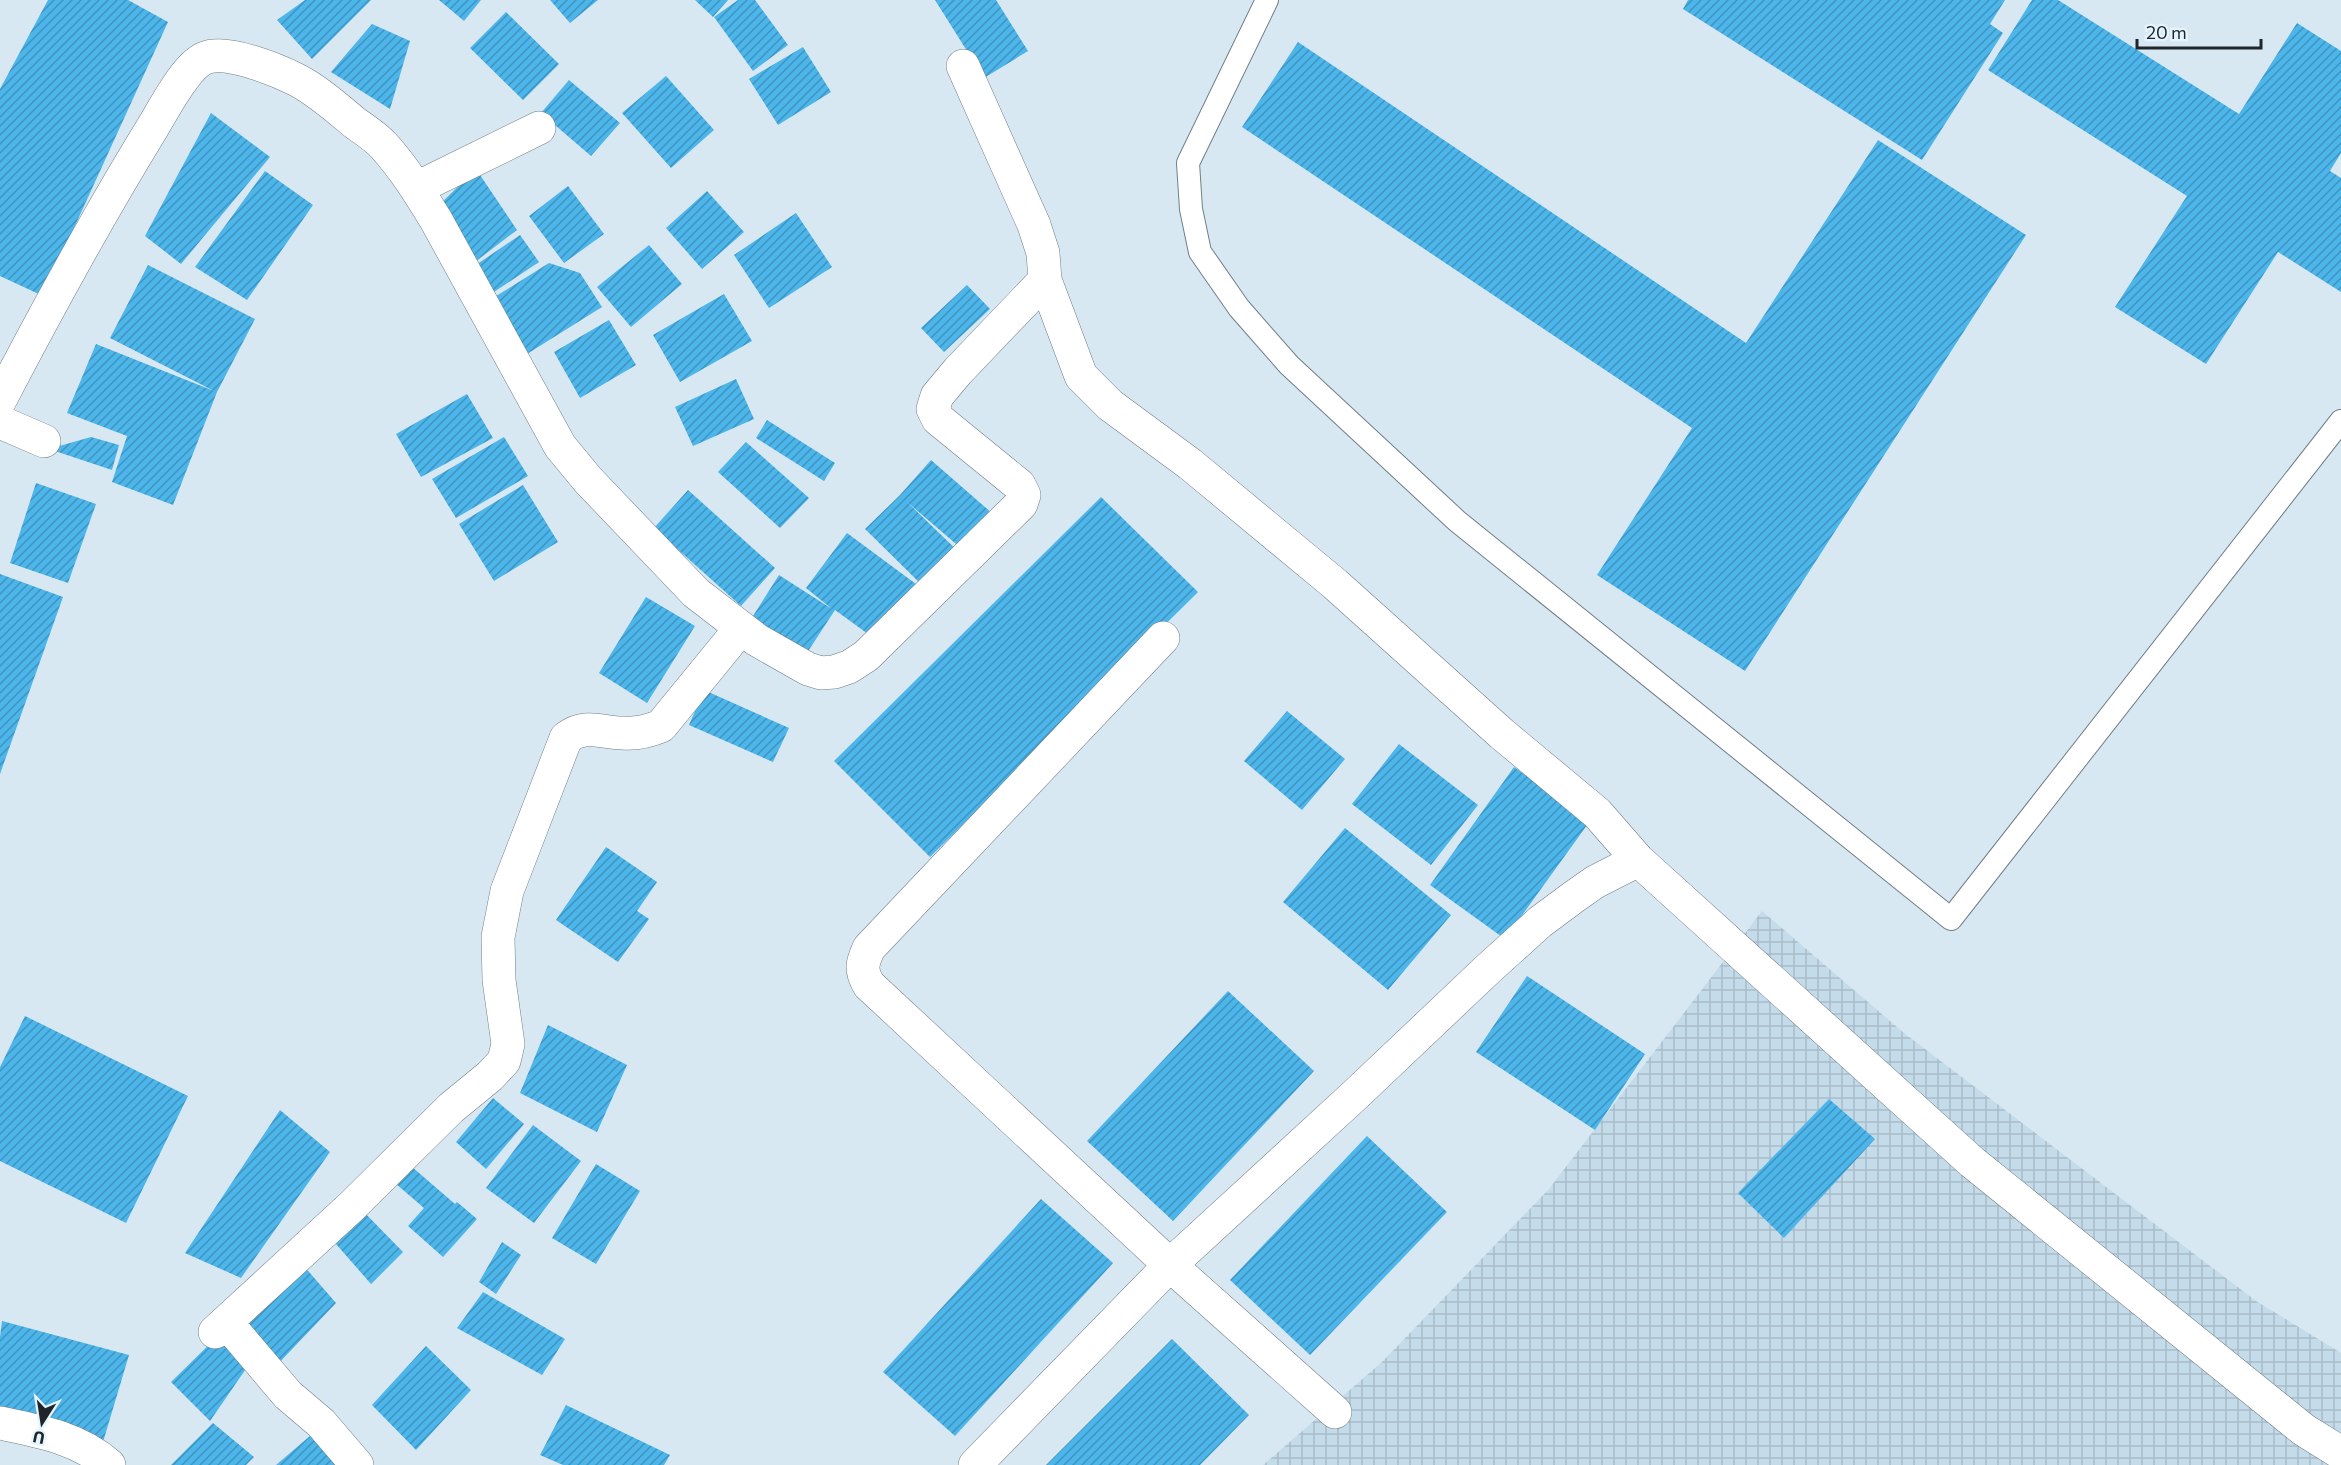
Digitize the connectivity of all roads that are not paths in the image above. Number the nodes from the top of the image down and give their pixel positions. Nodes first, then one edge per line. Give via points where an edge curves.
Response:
1 (1267, 0) edge
2 (963, 66) dead end
3 (539, 128) dead end
4 (417, 188) junction
5 (1045, 280) junction
6 (0, 400) edge
7 (2341, 421) edge
8 (0, 422) edge
9 (44, 441) dead end
10 (741, 628) junction
11 (1163, 638) dead end
12 (1638, 860) junction
13 (1170, 1265) junction
14 (1335, 1412) dead end
15 (0, 1423) edge
16 (2341, 1453) edge
17 (109, 1465) edge
18 (357, 1465) edge
19 (975, 1465) edge

1 - 7 lane via 1188,163 1191,209 1200,252 1239,308 1289,365 1457,521 1952,919
2 - 5 street via 1034,225
3 - 4 street
4 - 6 street via 383,145 297,80 236,58 206,57 195,64 178,87 109,198
4 - 10 street via 560,446 696,593
5 - 10 street via 958,371 937,396 933,409 938,419 1019,485 1024,495 1021,504 866,656 849,667 821,674
5 - 12 street via 1081,376 1094,390 1335,584 1502,734 1597,813
8 - 9 street
10 - 18 street via 661,726 623,733 576,730 566,738 507,891 500,926 499,980 508,1044 504,1060 221,1327 321,1423
11 - 13 street via 869,948 862,968 869,985
12 - 13 street via 1595,882 1540,922
12 - 16 street via 1972,1162 2304,1430
13 - 14 street
13 - 19 street
15 - 17 street via 73,1442

